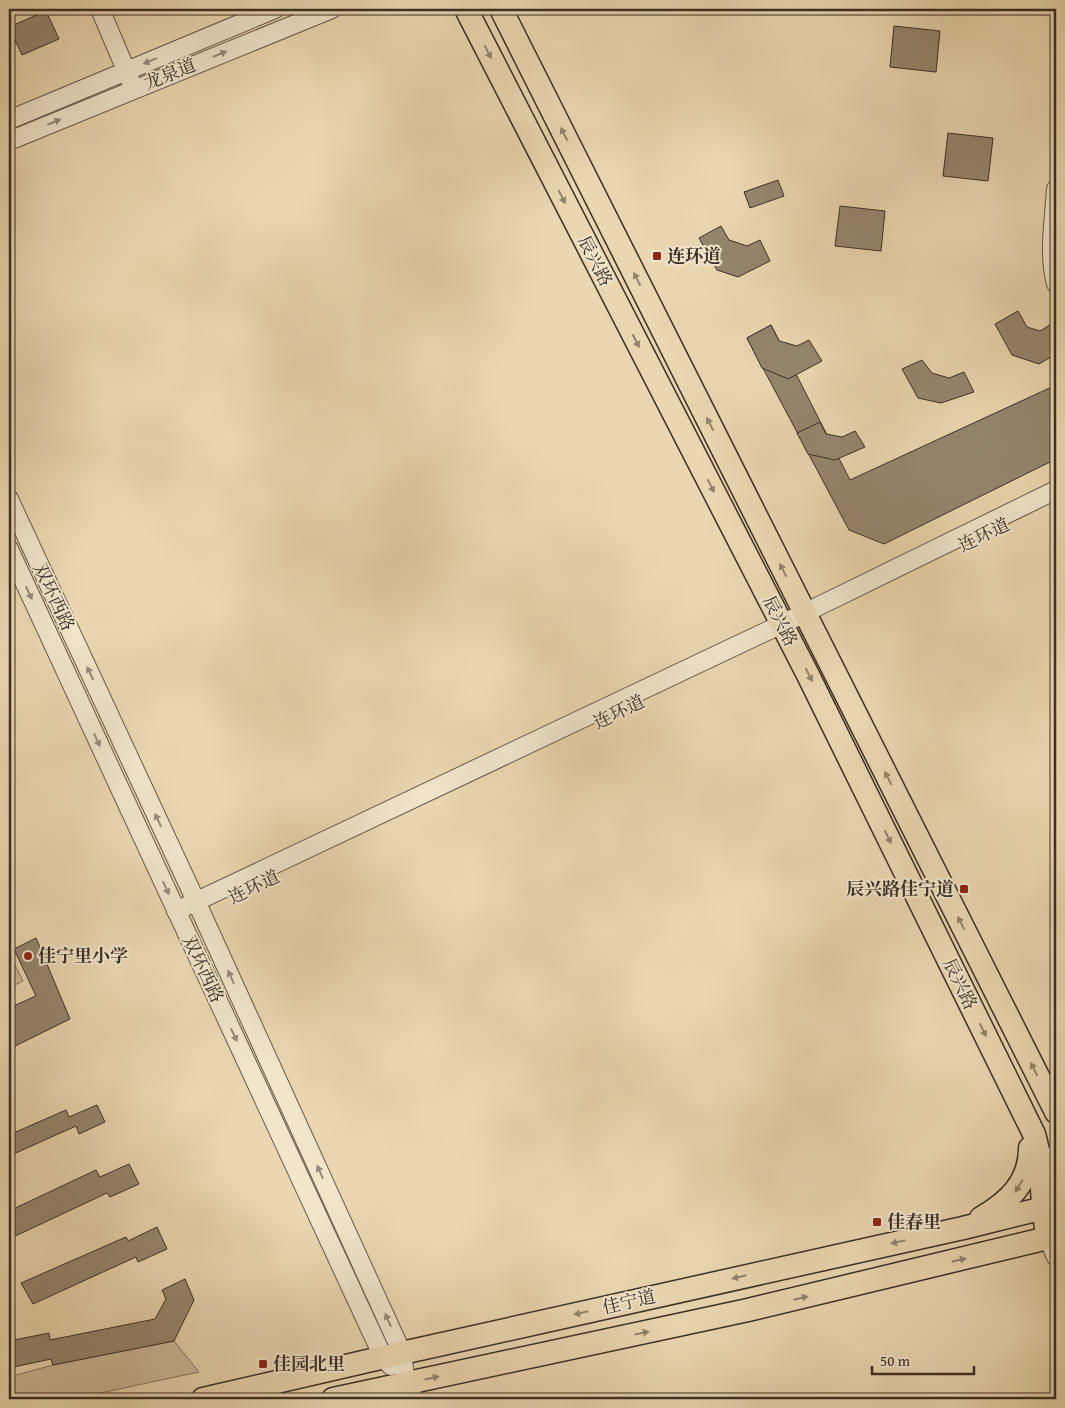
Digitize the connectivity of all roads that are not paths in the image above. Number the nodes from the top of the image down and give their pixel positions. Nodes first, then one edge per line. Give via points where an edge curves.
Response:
1 (100, 9) edge
2 (276, 9) edge
3 (332, 9) edge
4 (466, 9) edge
5 (501, 9) edge
6 (126, 71) junction
7 (134, 89) junction
8 (9, 120) edge
9 (9, 141) edge
10 (1056, 189) edge
11 (1056, 284) edge
12 (1056, 490) edge
13 (9, 499) edge
14 (1056, 500) edge
15 (9, 549) edge
16 (807, 617) junction
17 (784, 628) junction
18 (199, 906) junction
19 (178, 916) junction
20 (1056, 1112) edge
21 (1028, 1122) junction
22 (1056, 1153) edge
23 (1048, 1168) edge
24 (1053, 1205) edge
25 (963, 1228) junction
26 (1055, 1239) edge
27 (393, 1355) junction
28 (410, 1391) edge
29 (203, 1399) edge
30 (333, 1399) edge

1 - 6 street
2 -> 6 street, 龙泉道
7 -> 3 street, 龙泉道
4 -> 17 main road, 辰兴路
16 -> 5 main road, 辰兴路
6 - 7 street
6 - 8 street, 龙泉道
9 -> 7 street, 龙泉道
10 - 11 street via 1053,251
12 - 16 street
18 -> 13 street, 双环西路
14 - 16 street, 连环道
15 -> 19 street, 双环西路
16 - 17 street, 连环道
20 -> 16 main road, 辰兴路
17 - 18 street, 连环道
17 -> 21 main road, 辰兴路
18 - 19 street, 连环道
27 -> 18 street, 双环西路
19 -> 27 street, 双环西路
21 - 23 main road, 辰兴路
21 -> 25 main road via 1029,1163 1020,1185 1006,1202
22 - 23 street
23 - 24 main road, 辰兴路
24 - 25 main road, 佳宁道
24 - 26 main road, 辰兴路
25 -> 27 main road, 佳宁道
28 -> 26 main road, 佳宁道
27 - 28 street
27 - 29 main road, 佳宁道
28 - 30 main road, 佳宁道

